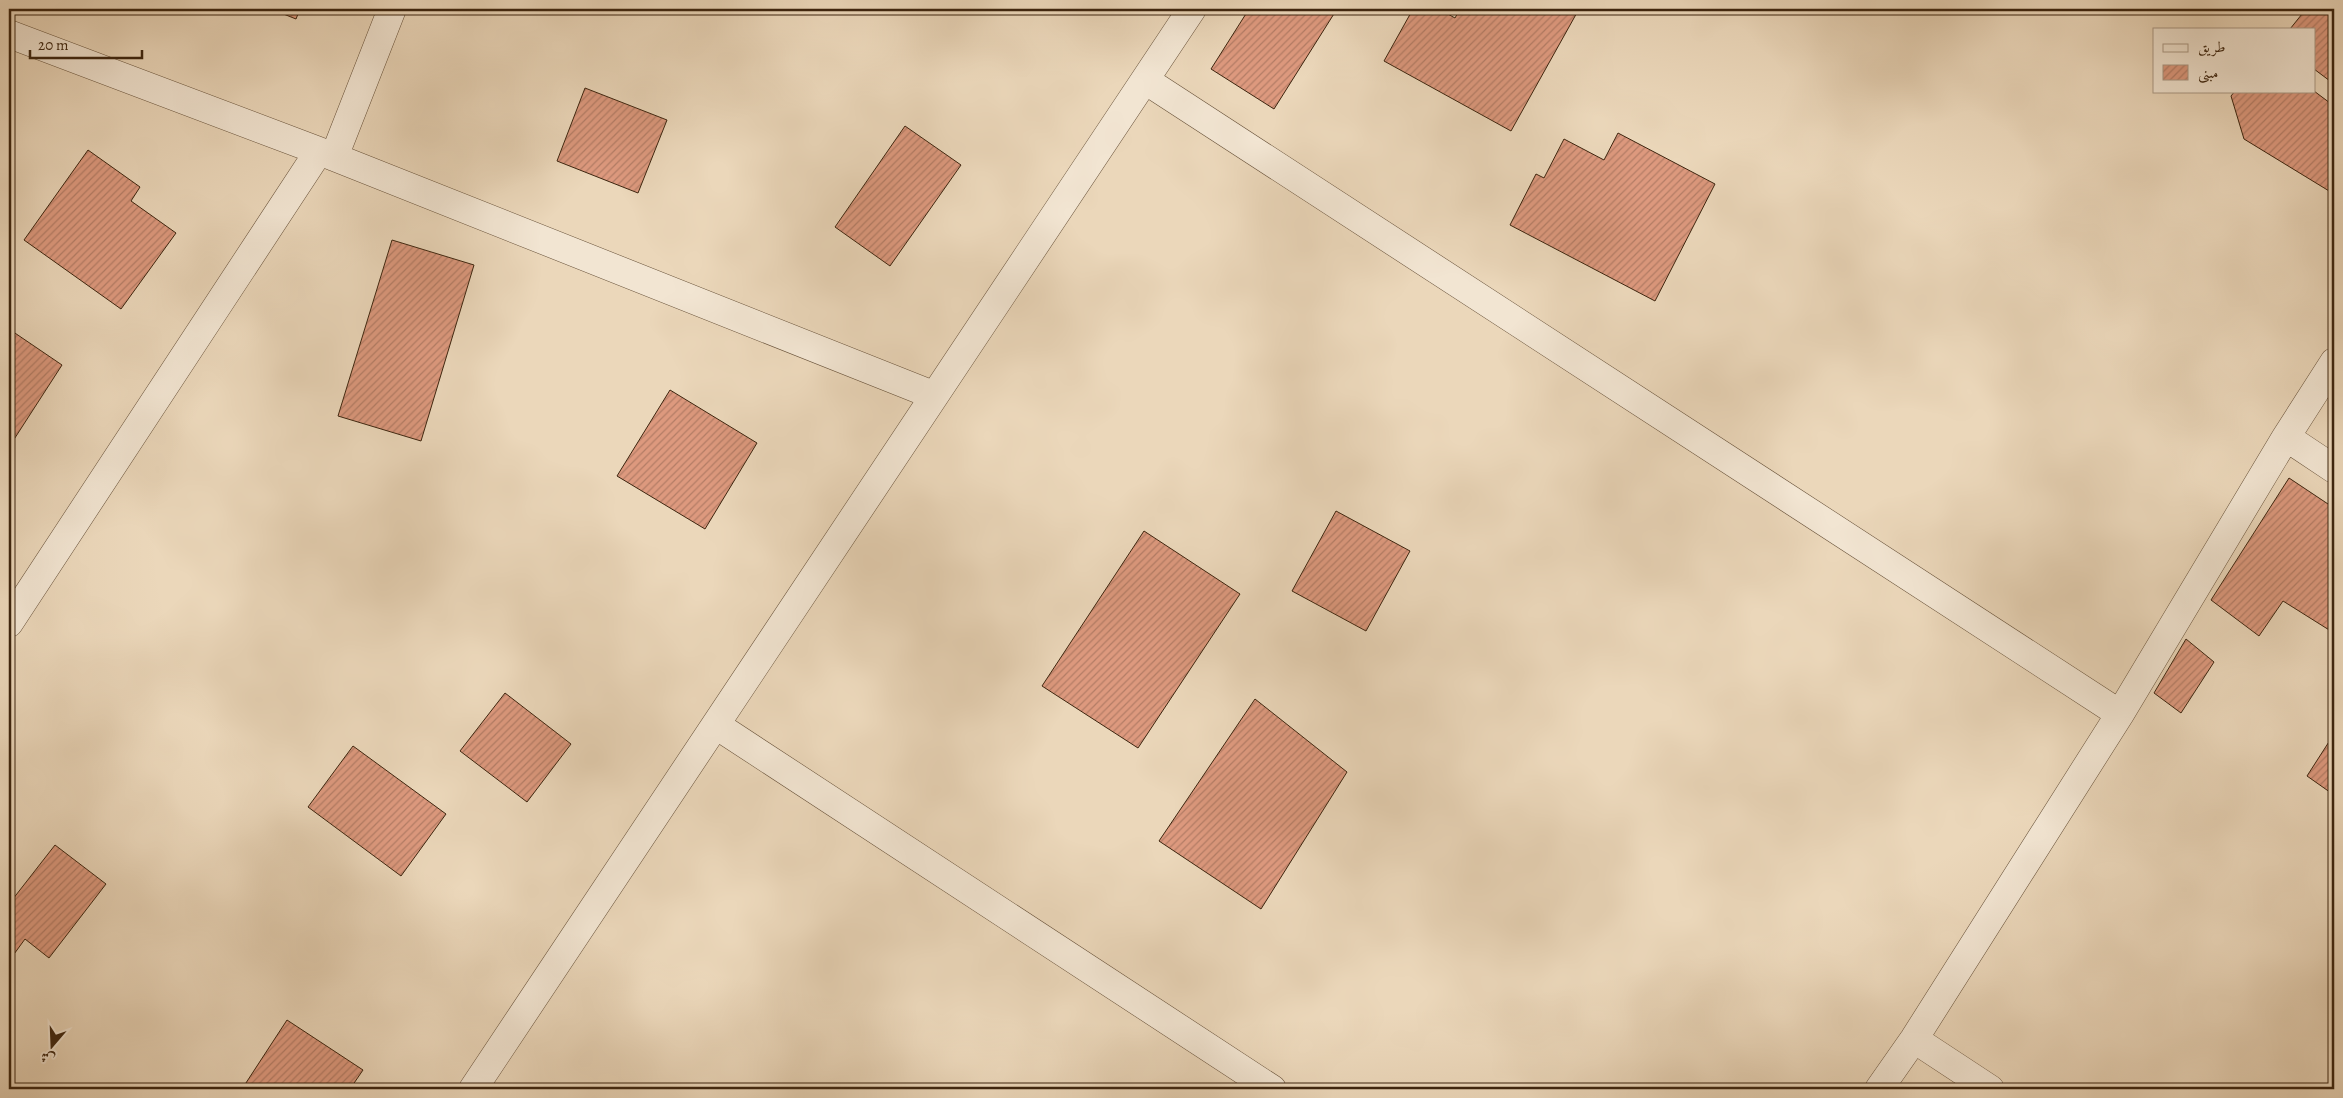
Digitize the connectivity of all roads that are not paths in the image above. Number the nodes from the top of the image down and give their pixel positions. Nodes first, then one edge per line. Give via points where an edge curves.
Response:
1 (392, 9) edge
2 (1192, 9) edge
3 (9, 34) edge
4 (1145, 80) junction
5 (326, 154) junction
6 (2334, 362) edge
7 (933, 395) junction
8 (2286, 437) junction
9 (2334, 469) edge
10 (9, 623) edge
11 (2120, 714) junction
12 (716, 725) junction
13 (1914, 1039) junction
14 (473, 1089) edge
15 (1272, 1089) edge
16 (1879, 1089) edge
17 (1990, 1089) edge

1 - 5 street
2 - 4 street
3 - 5 street
4 - 7 street
4 - 11 street
5 - 7 street
5 - 10 street
6 - 8 street
7 - 12 street
8 - 9 street
8 - 11 street
11 - 13 street
12 - 14 street
12 - 15 street
13 - 16 street
13 - 17 street

